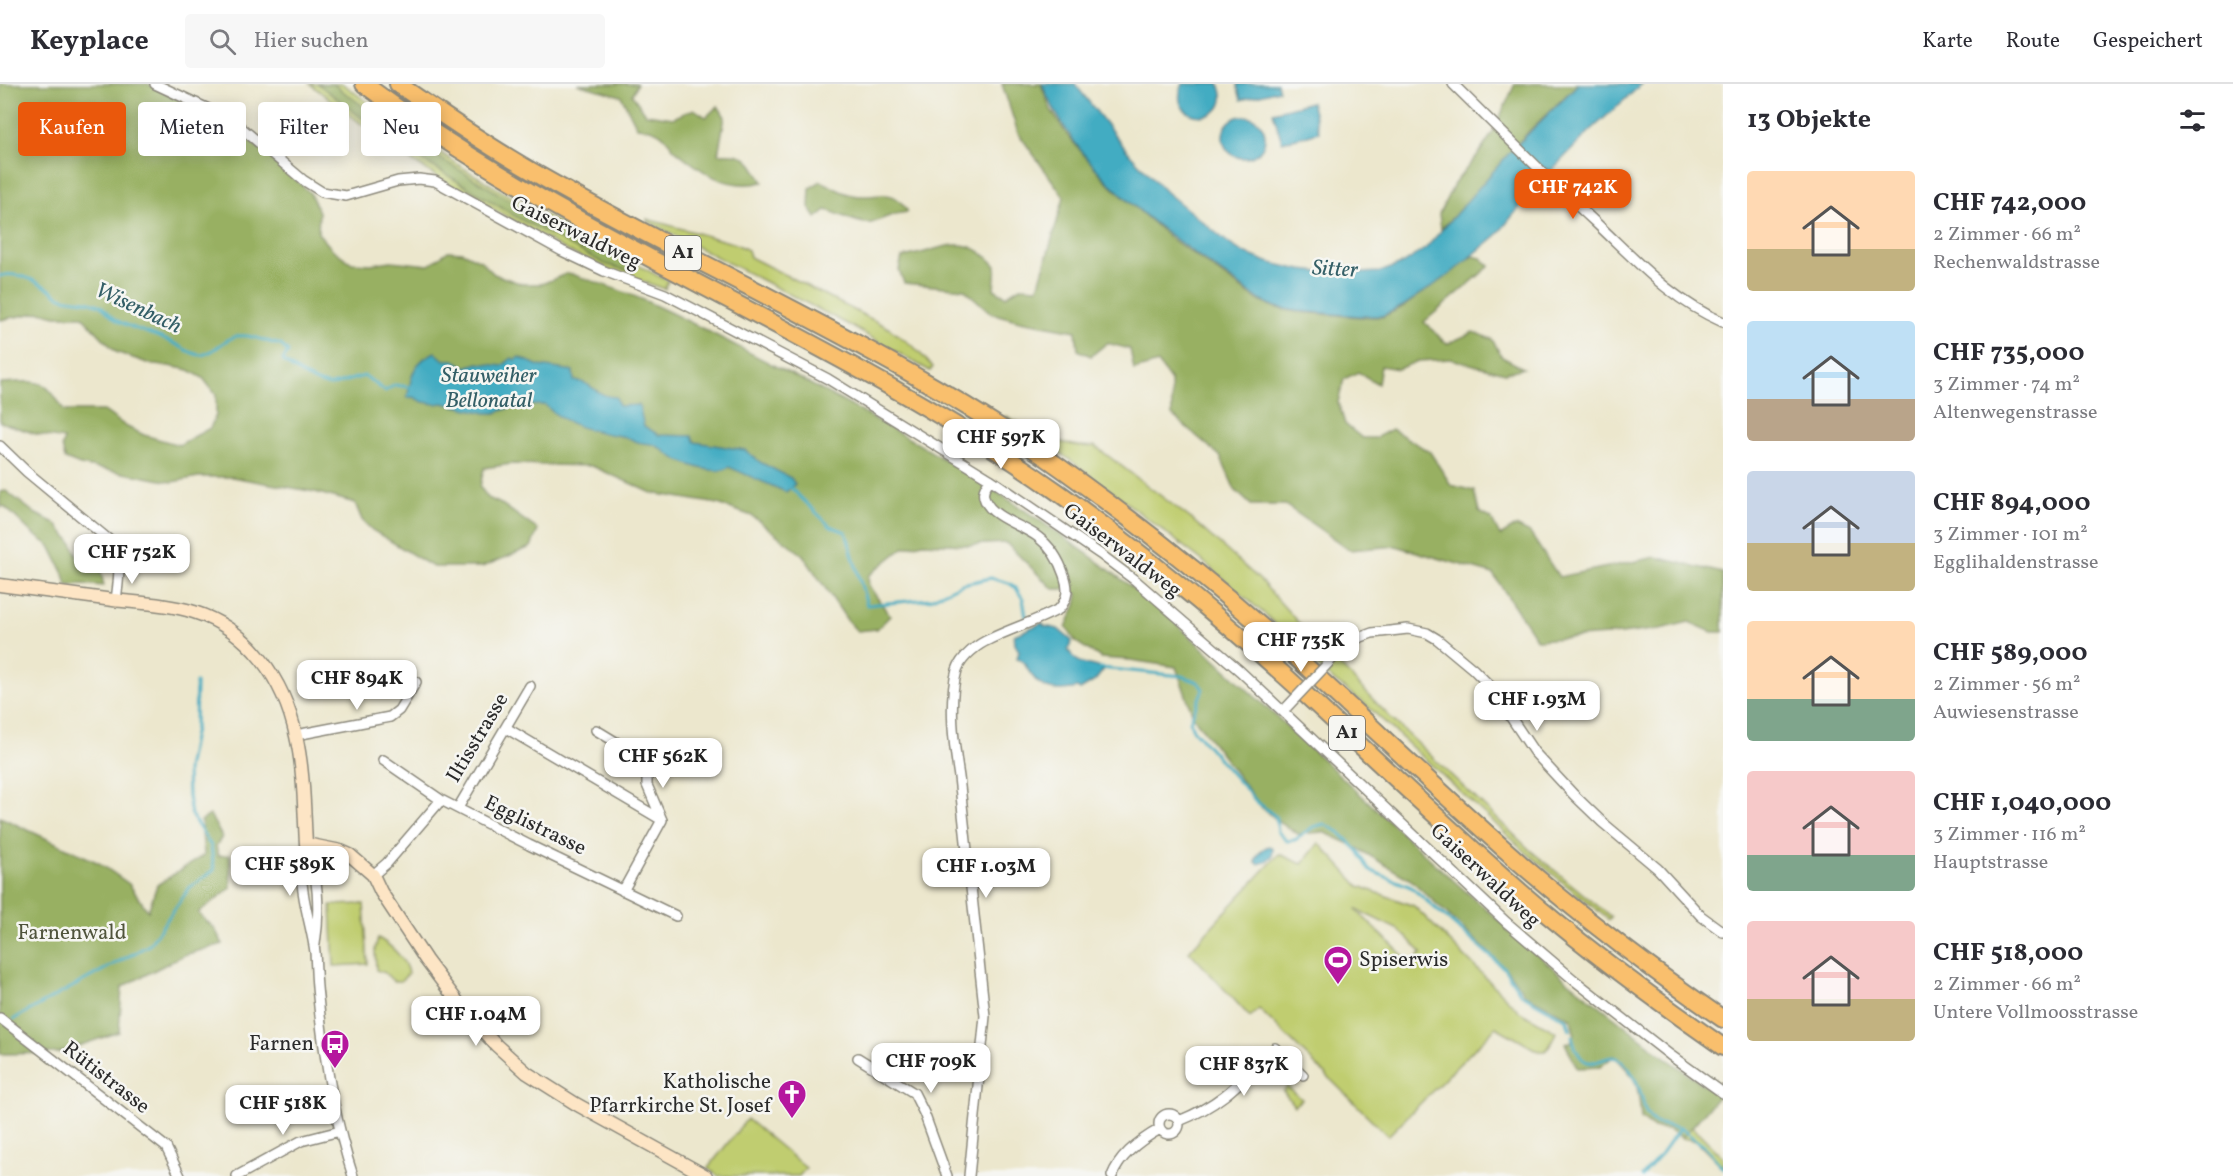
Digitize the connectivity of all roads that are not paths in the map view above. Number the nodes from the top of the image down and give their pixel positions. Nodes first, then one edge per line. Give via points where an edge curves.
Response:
1 (155, 84) edge
2 (364, 84) edge
3 (398, 84) edge
4 (1453, 84) edge
5 (1723, 321) edge
6 (0, 446) edge
7 (990, 479) junction
8 (0, 585) edge
9 (116, 600) junction
10 (416, 682) dead end
11 (530, 686) dead end
12 (1285, 710) junction
13 (506, 728) junction
14 (596, 730) dead end
15 (296, 735) junction
16 (382, 760) dead end
17 (441, 800) junction
18 (458, 808) junction
19 (662, 820) junction
20 (306, 844) junction
21 (373, 875) junction
22 (623, 891) junction
23 (676, 916) dead end
24 (1723, 932) edge
25 (314, 950) junction
26 (0, 1018) edge
27 (1723, 1019) edge
28 (1723, 1047) edge
29 (858, 1058) dead end
30 (1303, 1075) dead end
31 (1723, 1093) edge
32 (1179, 1121) junction
33 (1160, 1129) junction
34 (340, 1131) junction
35 (180, 1176) edge
36 (237, 1176) edge
37 (353, 1176) edge
38 (706, 1176) edge
39 (947, 1176) edge
40 (969, 1176) edge
41 (1112, 1176) edge

1 - 7 street, Gaiserwaldweg via 232,120 322,192 346,196 419,179 450,188 562,251 665,294 828,379
2 - 28 highway, A1 via 503,178 860,369 964,429 1056,490 1219,618 1555,921
3 - 27 highway, A1 via 539,176 866,348 974,410 1074,477 1181,558 1288,650 1532,873
4 - 5 street via 1569,200 1665,288
6 - 9 street via 108,539 120,563
7 - 12 street, Gaiserwaldweg via 1136,581
7 - 40 street via 983,490 984,500 1052,551 1060,563 1068,594 1059,609 976,647 957,669 954,740 984,1016
8 - 9 street
9 - 15 street via 193,612 243,640 263,660 280,687
10 - 15 street via 399,710 390,717
11 - 13 street, Iltisstrasse
12 - 24 street, bridge via 1356,639 1408,629 1427,633 1490,686 1534,752 1574,795 1658,869 1701,916
12 - 31 street, Gaiserwaldweg via 1523,936 1574,980
13 - 18 street, Iltisstrasse
13 - 19 street
14 - 19 street via 647,761 647,785
15 - 20 street
16 - 17 street, Egglistrasse
17 - 18 street, Egglistrasse
17 - 21 street, Iltisstrasse
18 - 22 street, Egglistrasse
19 - 22 street
20 - 21 street via 351,855
20 - 25 street via 316,885
20 - 25 street via 302,884
21 - 38 street via 426,960 496,1045 542,1083
22 - 23 street, Egglistrasse
25 - 34 street via 324,1050
26 - 35 street, Rütistrasse via 166,1147
29 - 39 street via 914,1093
30 - 32 street via 1275,1048 1229,1093 1205,1110
32 - 33 street via 1174,1133
32 - 33 street via 1174,1115 1165,1115 1160,1119
33 - 41 street via 1131,1150
34 - 36 street via 301,1141
34 - 37 street

